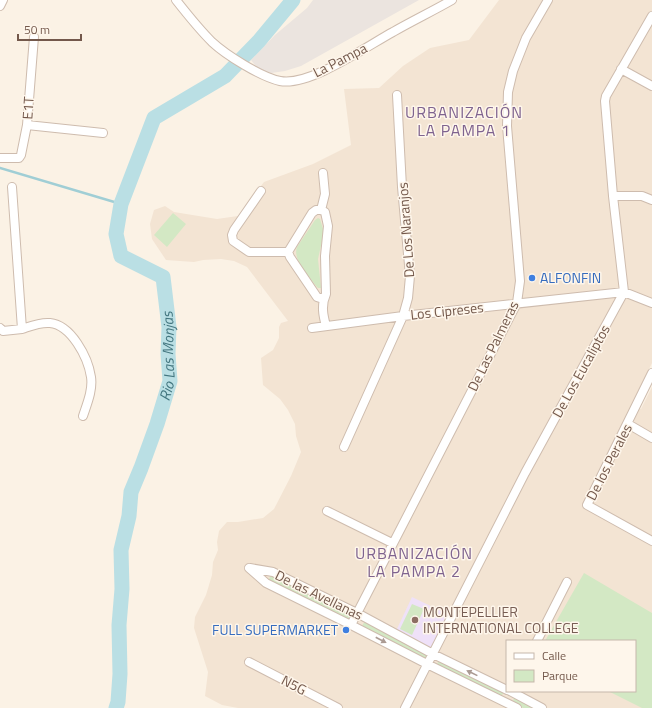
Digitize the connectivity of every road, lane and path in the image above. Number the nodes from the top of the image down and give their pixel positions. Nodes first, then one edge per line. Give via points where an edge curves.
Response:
1 (3, 0) edge
2 (176, 0) edge
3 (452, 0) edge
4 (548, 0) edge
5 (0, 6) edge
6 (652, 16) edge
7 (34, 37) dead end
8 (621, 69) junction
9 (652, 86) edge
10 (397, 95) dead end
11 (27, 125) junction
12 (103, 133) dead end
13 (0, 158) edge
14 (322, 173) dead end
15 (12, 187) dead end
16 (261, 191) dead end
17 (613, 196) junction
18 (652, 200) edge
19 (321, 210) junction
20 (288, 252) junction
21 (624, 292) junction
22 (323, 299) junction
23 (517, 303) junction
24 (652, 303) edge
25 (403, 316) junction
26 (326, 326) junction
27 (0, 328) edge
28 (312, 328) dead end
29 (22, 329) junction
30 (652, 373) edge
31 (83, 416) dead end
32 (628, 424) junction
33 (652, 438) edge
34 (344, 447) dead end
35 (327, 511) dead end
36 (652, 540) edge
37 (392, 542) junction
38 (567, 582) dead end
39 (357, 613) junction
40 (351, 625) junction
41 (538, 640) edge
42 (433, 654) junction
43 (249, 662) dead end
44 (427, 664) junction
45 (506, 689) edge
46 (510, 692) edge
47 (512, 692) edge
48 (505, 705) edge
49 (338, 708) edge
50 (405, 708) edge
51 (516, 708) edge
52 (542, 708) edge

1 - 5 street
2 - 3 street, La Pampa via 212,42 254,70 281,82 296,81 332,67
4 - 23 street, De Las Palmeras via 526,38 508,92 507,126 520,281
6 - 8 street
7 - 11 street, E1T
8 - 9 street
8 - 17 street via 604,101
10 - 25 street, De Los Naranjos via 410,276
11 - 12 street
11 - 13 street, E1T via 19,158
14 - 19 street via 325,194
15 - 29 street
16 - 20 street via 234,230 233,241 249,252
17 - 18 street via 642,196
17 - 21 street
19 - 20 street via 312,213
19 - 22 street via 325,212 328,226 325,256 326,294
20 - 22 street via 317,297
21 - 23 street, Los Cipreses
21 - 24 street, Los Cipreses
21 - 42 street, De Los Eucaliptos via 525,473
22 - 26 street
23 - 25 street, Los Cipreses
23 - 37 street, De Las Palmeras
25 - 26 street, Los Cipreses
25 - 34 street, De Los Naranjos
26 - 28 street, Los Cipreses
27 - 29 street via 3,331
29 - 31 street via 50,323 73,337 85,356 91,377 90,394
30 - 32 street, De los Perales
32 - 33 street
32 - 36 street, De los Perales via 587,505
35 - 37 street
37 - 39 street, De Las Palmeras
38 - 41 street
39 - 40 street, De Las Palmeras
39 - 40 street, De las Avellanas via 273,572 249,568 266,582
39 - 42 street, De las Avellanas
40 -> 44 street, De las Avellanas
42 - 44 street, De Los Eucaliptos
45 -> 42 street, De las Avellanas
43 - 49 street, N5G
44 - 48 street, De las Avellanas
44 - 50 street, De Los Eucaliptos
46 - 48 street
47 - 52 street, De las Avellanas
48 - 51 street, De las Avellanas

